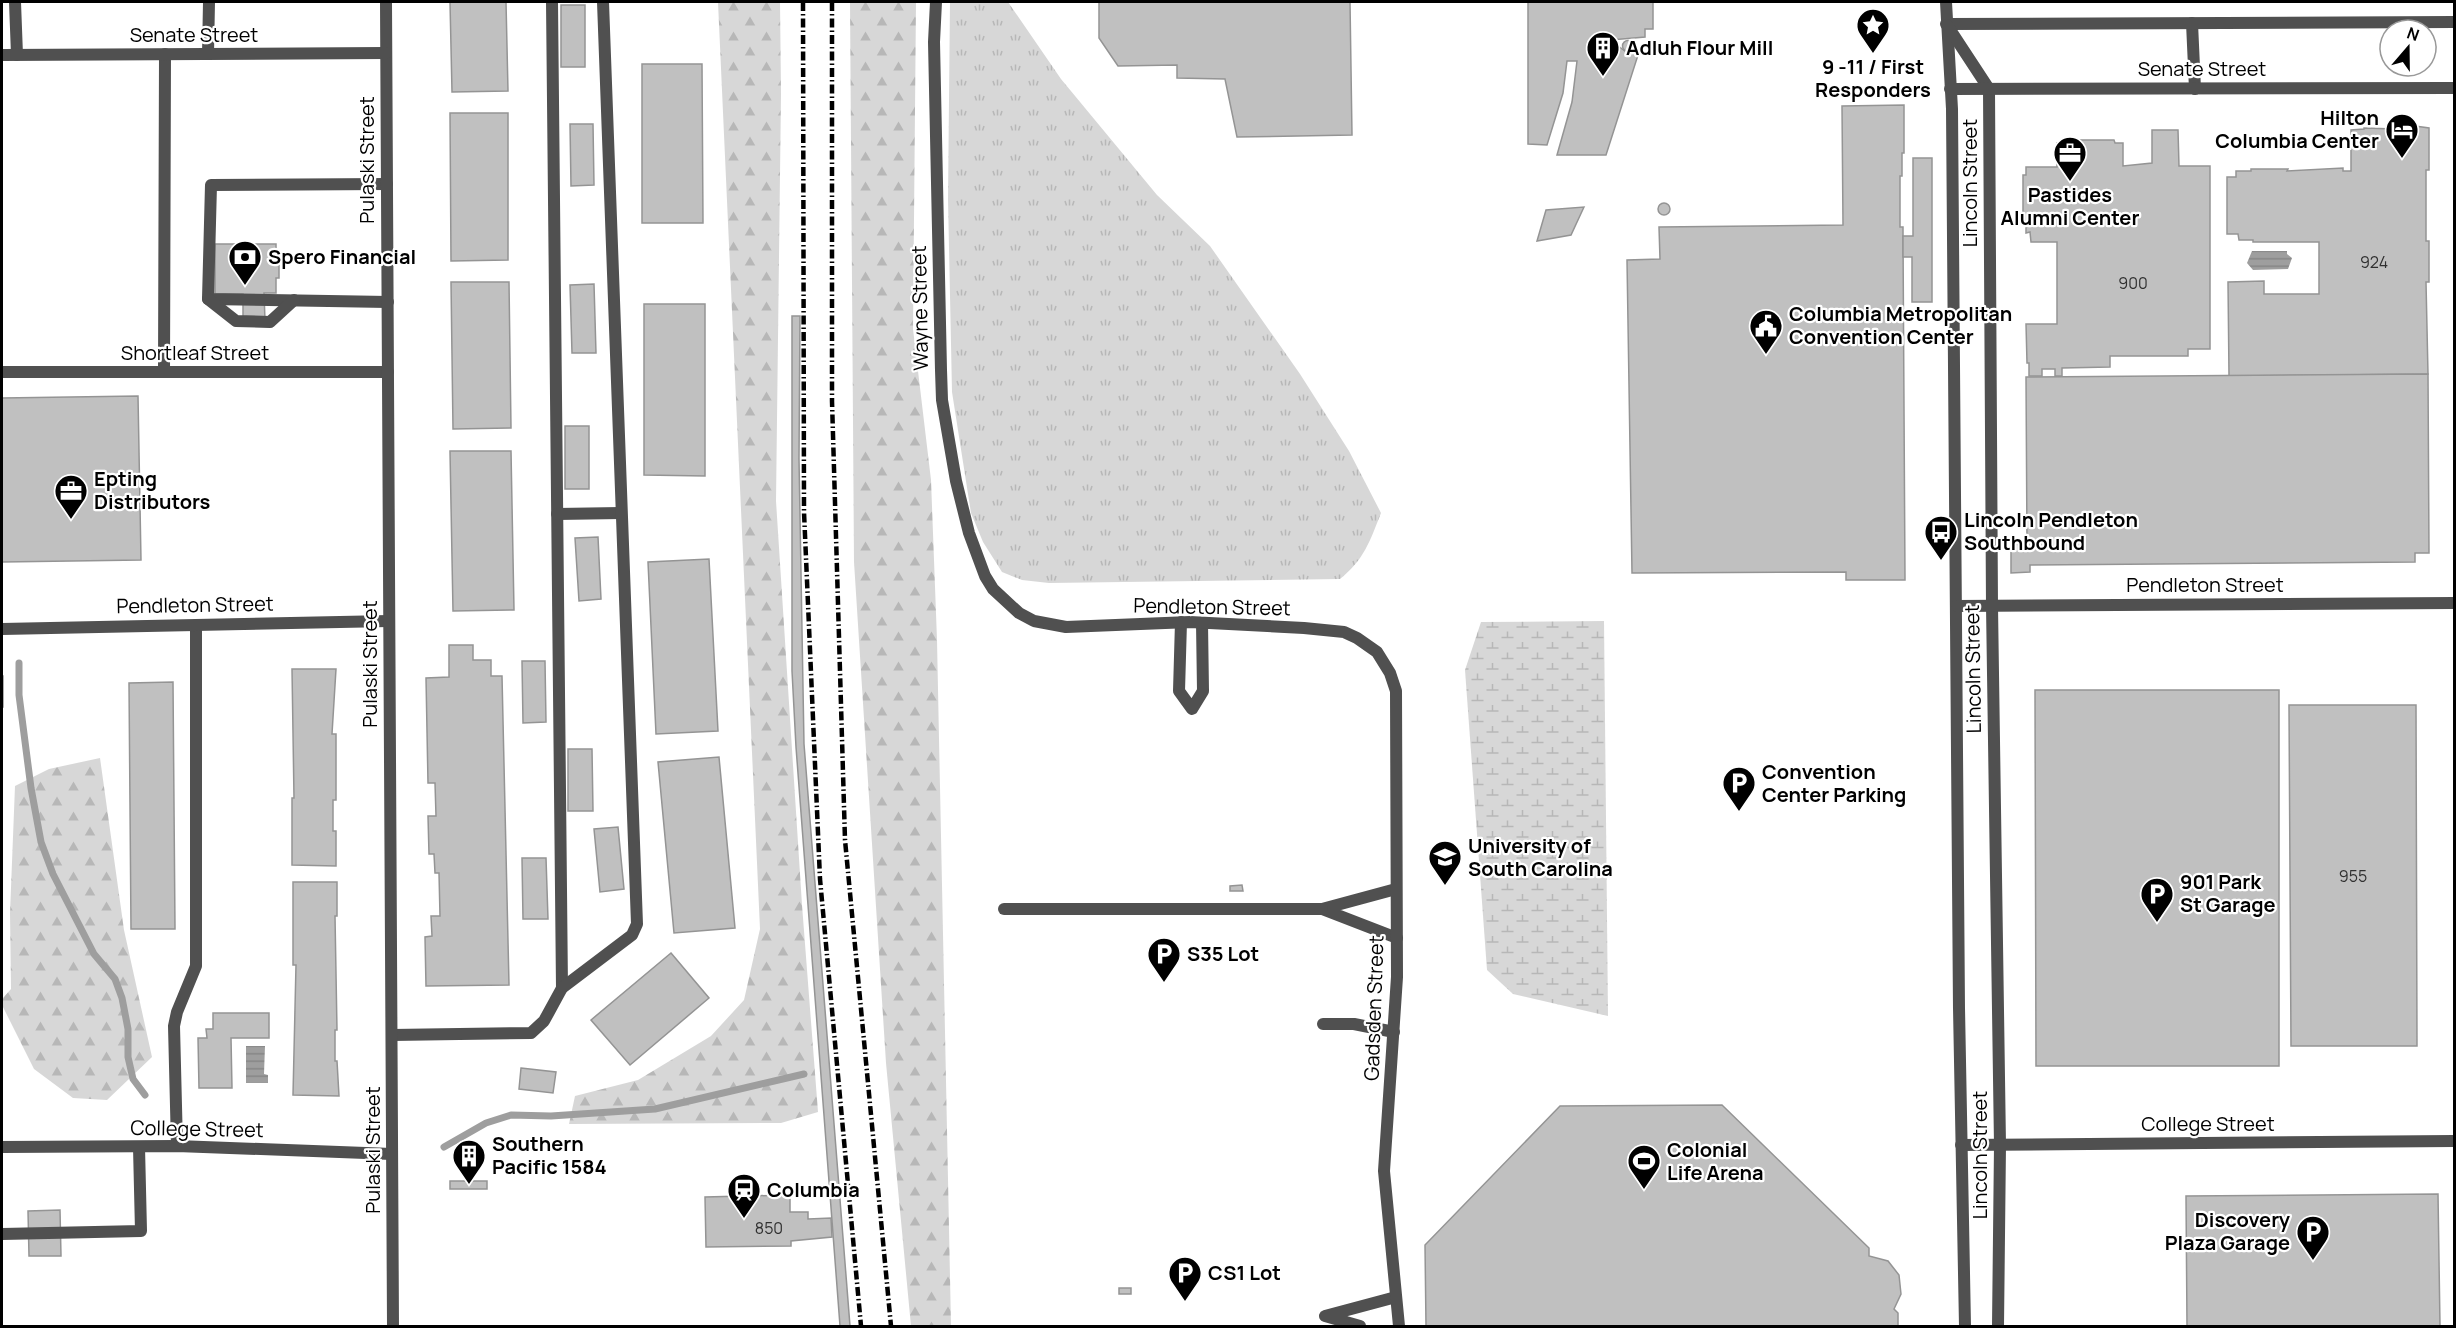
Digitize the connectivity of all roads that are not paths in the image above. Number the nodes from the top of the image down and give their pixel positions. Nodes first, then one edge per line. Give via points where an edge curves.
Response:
1 (15, 2) edge
2 (209, 2) edge
3 (386, 2) edge
4 (552, 2) edge
5 (603, 2) edge
6 (936, 2) edge
7 (1946, 2) edge
8 (2454, 22) edge
9 (2192, 23) junction
10 (1946, 24) junction
11 (165, 54) junction
12 (208, 54) junction
13 (386, 54) junction
14 (2, 55) edge
15 (17, 55) junction
16 (2454, 88) edge
17 (1950, 89) junction
18 (1989, 89) junction
19 (2195, 89) junction
20 (387, 184) junction
21 (208, 299) junction
22 (294, 300) junction
23 (388, 302) junction
24 (2, 372) edge
25 (164, 372) junction
26 (388, 372) junction
27 (621, 513) junction
28 (556, 514) junction
29 (1004, 601) joint
30 (2454, 603) edge
31 (1957, 606) junction
32 (1992, 606) junction
33 (389, 621) junction
34 (1181, 622) junction
35 (1202, 623) junction
36 (196, 625) junction
37 (2, 629) edge
38 (1396, 691) joint
39 (1396, 889) junction
40 (1004, 909) dead end
41 (1322, 909) junction
42 (1397, 938) junction
43 (562, 988) junction
44 (1323, 1024) dead end
45 (1394, 1032) junction
46 (392, 1035) junction
47 (2454, 1141) edge
48 (1961, 1145) junction
49 (2001, 1145) junction
50 (177, 1146) junction
51 (2, 1147) edge
52 (139, 1148) junction
53 (392, 1154) junction
54 (2, 1234) edge
55 (1396, 1297) junction
56 (393, 1326) edge
57 (1360, 1326) edge
58 (1399, 1326) edge
59 (1965, 1326) edge
60 (1998, 1326) edge

1 - 15 street
2 - 12 street
3 - 13 street, Pulaski Street
4 - 28 street
5 - 27 street
6 - 29 street, Wayne Street via 942,400 969,533 982,569
7 - 10 street, Lincoln Street
8 - 9 street
9 - 10 street
9 - 19 street
10 - 17 street, Lincoln Street
10 - 18 street
11 - 12 street, Senate Street
11 - 15 street, Senate Street
11 - 25 street
12 - 13 street, Senate Street
13 - 20 street, Pulaski Street
14 - 15 street, Senate Street
16 - 19 street, Senate Street
17 - 18 street, Senate Street
17 - 31 street, Lincoln Street
18 - 19 street, Senate Street
18 - 32 street, Lincoln Street
20 - 21 street via 211,184
20 - 23 street, Pulaski Street
21 - 22 street
21 - 22 street via 236,321 270,322
22 - 23 street
23 - 26 street, Pulaski Street
24 - 25 street, Shortleaf Street
25 - 26 street, Shortleaf Street
26 - 33 street, Pulaski Street
27 - 28 street
27 - 43 street via 637,924 632,935
28 - 43 street
29 - 34 street, Pendleton Street via 1026,617 1049,626
30 - 32 street, Pendleton Street
31 - 32 street, Pendleton Street
31 - 48 street, Lincoln Street
32 - 49 street, Lincoln Street
33 - 36 street, Pendleton Street
33 - 46 street, Pulaski Street
34 - 35 street, Pendleton Street
34 - 35 street via 1179,691 1192,709 1203,691
35 - 38 street, Pendleton Street via 1344,632 1377,652
36 - 37 street, Pendleton Street
36 - 50 street via 196,966 174,1026
38 - 39 street, Gadsden Street
39 - 41 street
39 - 42 street, Gadsden Street
40 - 41 street
41 - 42 street
42 - 45 street, Gadsden Street
43 - 46 street via 544,1021 531,1033
44 - 45 street via 1354,1024
45 - 55 street, Gadsden Street via 1384,1171
46 - 53 street, Pulaski Street
47 - 49 street, College Street
48 - 49 street, College Street
48 - 59 street, Lincoln Street
49 - 60 street, Lincoln Street
50 - 52 street, College Street
50 - 53 street, College Street
51 - 52 street, College Street
52 - 54 street via 141,1231
53 - 56 street, Pulaski Street
55 - 57 street via 1325,1316
55 - 58 street, Gadsden Street

